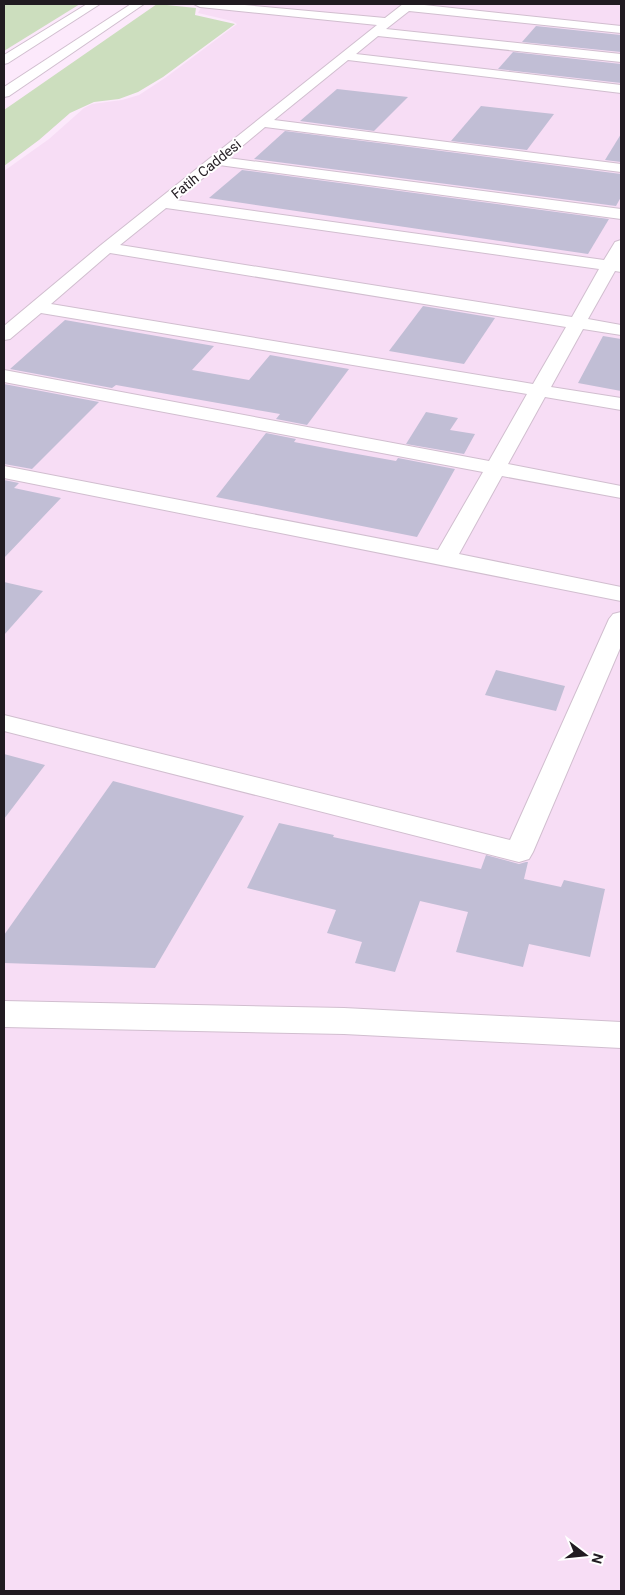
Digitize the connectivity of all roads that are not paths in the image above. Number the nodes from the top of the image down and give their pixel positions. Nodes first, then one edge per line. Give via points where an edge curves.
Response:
1 (94, 4) edge
2 (200, 4) edge
3 (495, 4) edge
4 (137, 5) edge
5 (408, 5) edge
6 (575, 10) dead end
7 (485, 15) junction
8 (564, 23) junction
9 (382, 27) junction
10 (621, 29) edge
11 (344, 56) junction
12 (621, 58) edge
13 (4, 60) edge
14 (621, 89) edge
15 (4, 93) edge
16 (264, 123) junction
17 (218, 161) junction
18 (621, 168) edge
19 (164, 203) junction
20 (621, 214) edge
21 (621, 245) edge
22 (107, 248) junction
23 (615, 266) edge
24 (38, 307) junction
25 (578, 323) junction
26 (621, 330) edge
27 (4, 336) edge
28 (4, 376) edge
29 (542, 390) junction
30 (621, 404) edge
31 (496, 467) junction
32 (4, 472) edge
33 (621, 492) edge
34 (446, 558) junction
35 (621, 594) edge
36 (621, 619) edge
37 (4, 723) edge
38 (4, 1014) edge
39 (621, 1035) edge

1 - 13 main road
2 - 9 main road
3 - 7 main road
4 - 15 main road
5 - 7 main road
5 - 9 main road, Fatih Caddesi
6 - 8 main road
7 - 8 main road
8 - 10 main road
9 - 11 main road, Fatih Caddesi
9 - 12 main road
11 - 14 main road
11 - 16 main road, Fatih Caddesi
16 - 17 main road, Fatih Caddesi
16 - 18 main road
17 - 19 main road, Fatih Caddesi
17 - 20 main road
19 - 22 main road, Fatih Caddesi
19 - 23 main road
21 - 23 main road
22 - 24 main road, Fatih Caddesi
22 - 25 main road
23 - 25 main road
24 - 27 main road, Fatih Caddesi
24 - 29 main road
25 - 26 main road
25 - 29 main road
28 - 31 main road
29 - 30 main road
29 - 31 main road
31 - 33 main road
31 - 34 main road
32 - 34 main road
34 - 35 main road
36 - 37 main road via 519,852
38 - 39 main road via 344,1021

